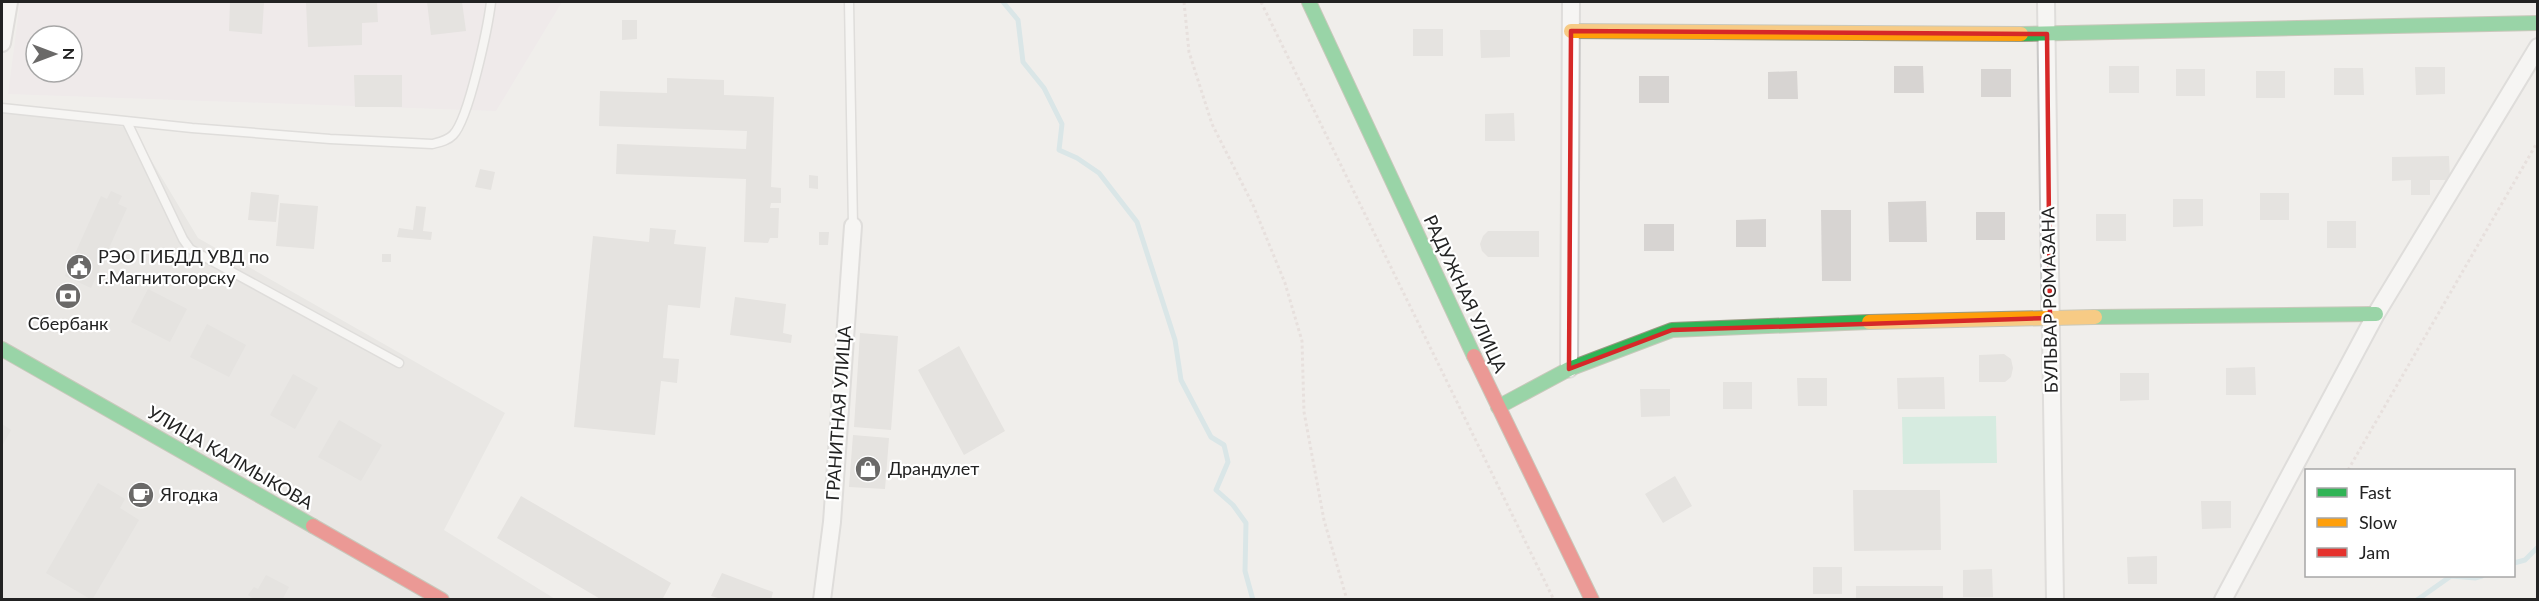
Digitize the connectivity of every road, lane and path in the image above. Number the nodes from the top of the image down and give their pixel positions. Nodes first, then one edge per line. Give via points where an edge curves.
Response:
1 (9, 2) edge
2 (491, 2) edge
3 (849, 2) edge
4 (1184, 2) edge
5 (1261, 2) edge
6 (1309, 2) edge
7 (1570, 2) edge
8 (2046, 2) edge
9 (2538, 23) edge
10 (1571, 31) junction
11 (2047, 34) junction
12 (2, 43) edge
13 (2538, 46) edge
14 (2, 108) edge
15 (128, 122) junction
16 (2538, 141) edge
17 (853, 226) joint
18 (2376, 314) junction
19 (2050, 318) junction
20 (2, 349) edge
21 (399, 363) dead end
22 (1569, 369) junction
23 (1498, 407) junction
24 (2349, 469) edge
25 (442, 600) edge
26 (822, 600) edge
27 (1347, 600) edge
28 (1554, 600) edge
29 (1592, 600) edge
30 (2055, 600) edge
31 (2223, 600) edge

1 - 12 street
2 - 15 lane via 460,122 445,141 432,144 330,139
3 - 17 lane
4 - 27 path via 1189,52 1212,124 1286,283 1302,341 1304,412 1324,520
5 - 28 path
6 - 23 street, РАДУЖНАЯ УЛИЦА
7 - 10 street
8 - 11 street, БУЛЬВАР РОМАЗАНА
9 - 11 street
10 - 11 street
10 - 22 street
11 - 19 street, БУЛЬВАР РОМАЗАНА
13 - 18 street
14 - 15 lane
15 - 21 lane via 190,249
16 - 24 path
17 - 26 street, ГРАНИТНАЯ УЛИЦА
18 - 19 street
18 - 31 street
19 - 22 street via 1672,330
19 - 30 street, БУЛЬВАР РОМАЗАНА
20 - 25 street, УЛИЦА КАЛМЫКОВА
22 - 23 street
23 - 29 street, РАДУЖНАЯ УЛИЦА

